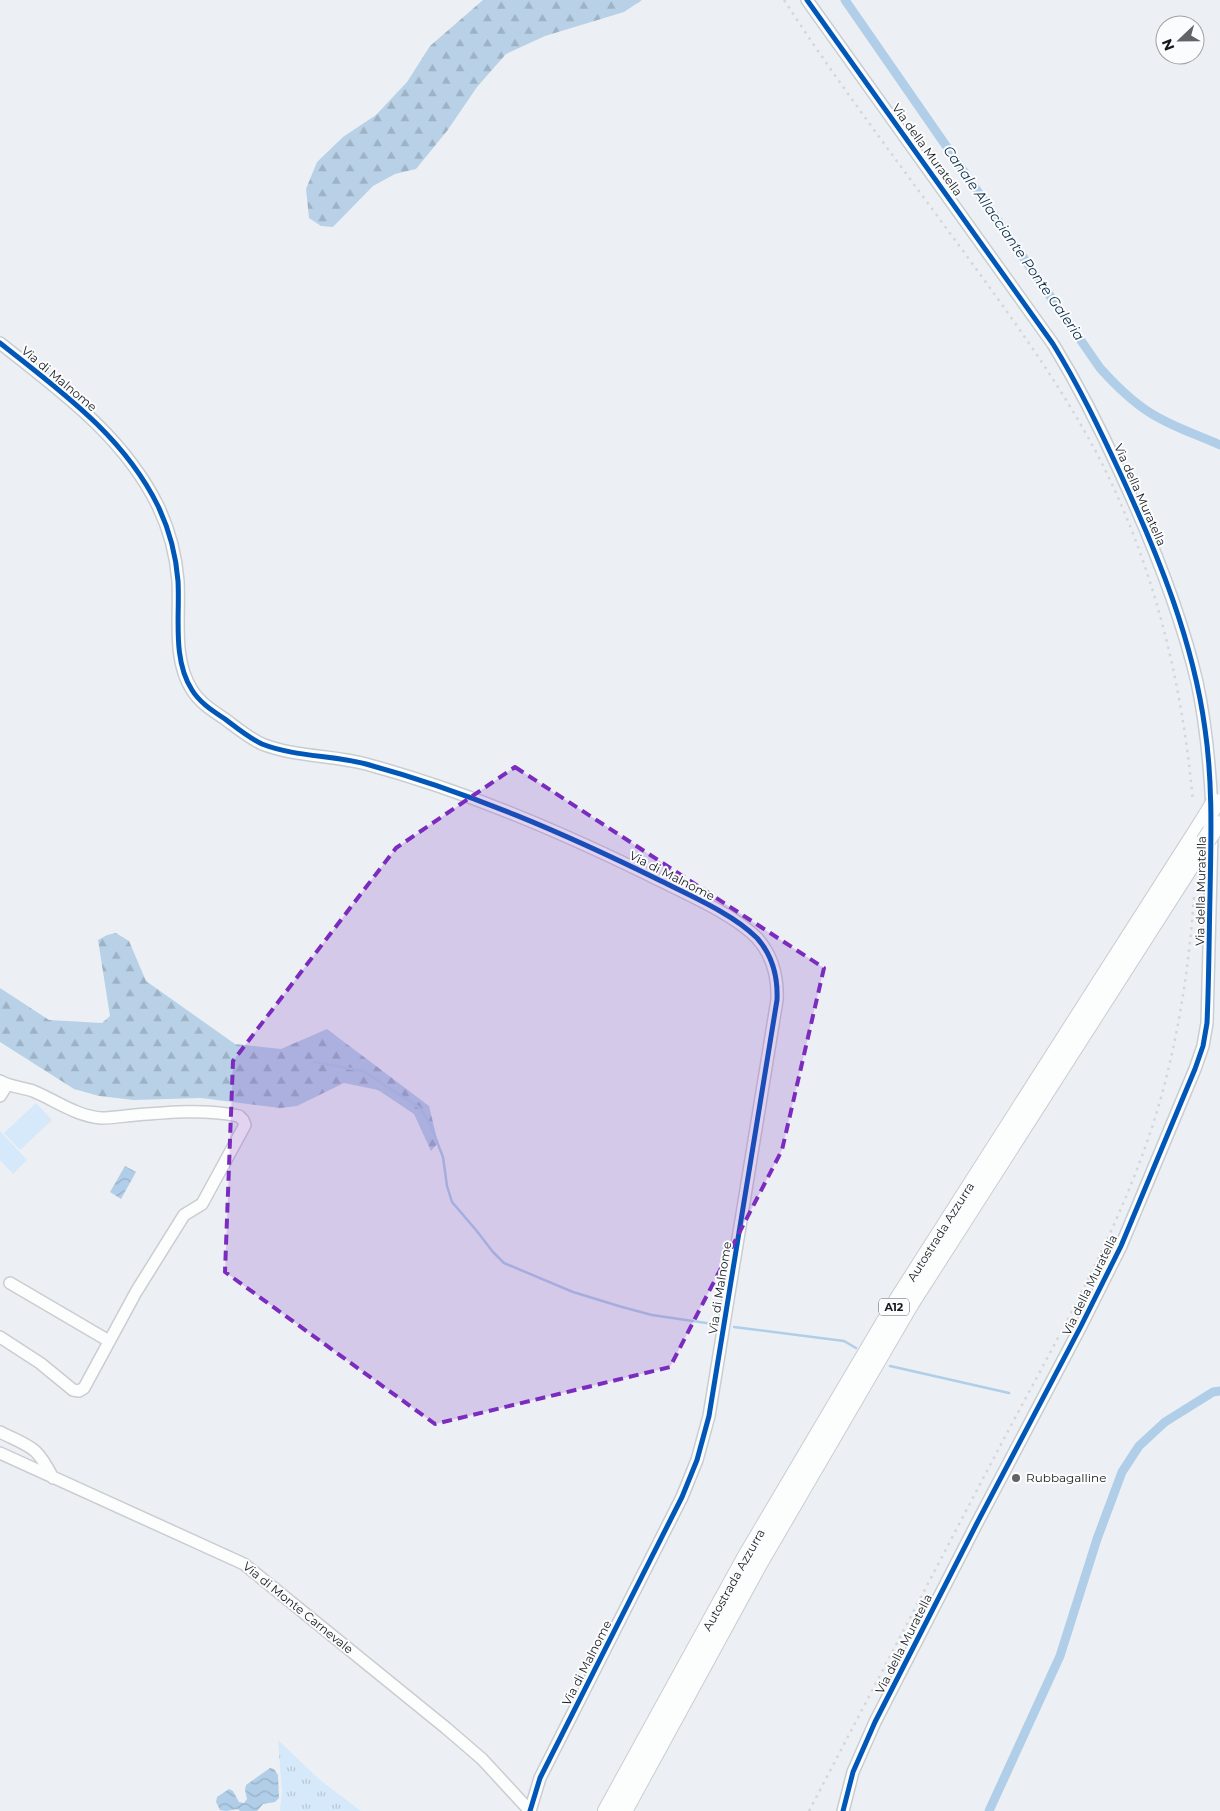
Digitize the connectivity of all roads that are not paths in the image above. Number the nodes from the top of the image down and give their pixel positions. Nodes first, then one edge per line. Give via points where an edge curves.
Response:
1 (807, 0) edge
2 (0, 343) edge
3 (1215, 812) edge
4 (1214, 984) edge
5 (4, 1083) edge
6 (0, 1096) edge
7 (10, 1283) dead end
8 (0, 1337) edge
9 (109, 1341) junction
10 (0, 1432) edge
11 (0, 1453) edge
12 (53, 1478) junction
13 (530, 1811) edge
14 (607, 1811) edge
15 (623, 1811) edge
16 (843, 1811) edge

1 - 4 street, Via della Muratella via 1053,344 1082,395 1158,560 1184,636 1204,722 1212,820
2 - 13 street, Via di Malnome via 93,419 123,453 151,493 165,522 175,561 183,668 193,692 210,708 263,744 354,761 406,776 475,798 587,845 729,918 760,942 776,972 777,1000 701,1449 682,1497 540,1778
3 - 14 highway, Autostrada Azzurra / A12 via 899,1299 746,1558
3 - 15 highway, Autostrada Azzurra / A12, bridge via 1205,842 910,1303 759,1562
4 - 16 street, Via della Muratella via 1204,1046 1121,1246 875,1722 853,1772
5 - 6 street
5 - 9 street via 94,1117 204,1112 239,1116 245,1124 202,1204 184,1215
7 - 9 street
8 - 9 street via 77,1391 86,1386
10 - 12 street via 34,1448
11 - 12 street, Via di Monte Carnevale
12 - 13 street, Via di Monte Carnevale via 250,1567 453,1734

